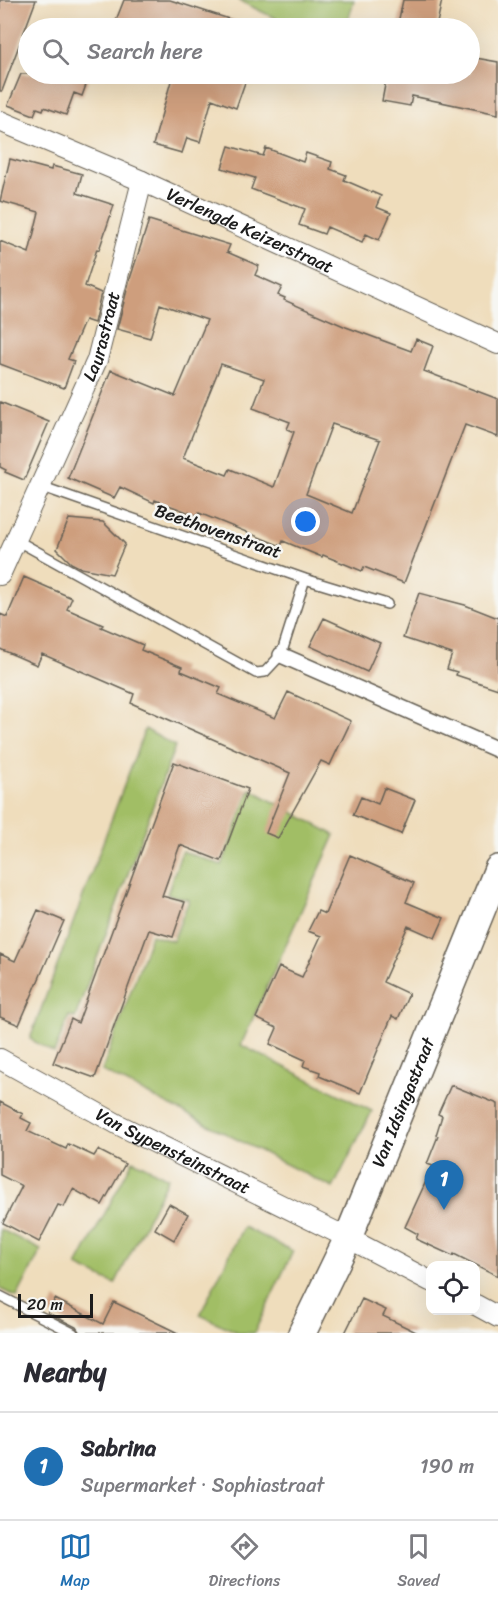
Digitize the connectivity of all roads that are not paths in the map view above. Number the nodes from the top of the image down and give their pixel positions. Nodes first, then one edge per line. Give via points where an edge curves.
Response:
1 (0, 121) edge
2 (142, 180) junction
3 (498, 344) edge
4 (40, 486) junction
5 (16, 540) junction
6 (0, 575) edge
7 (305, 579) junction
8 (387, 604) dead end
9 (281, 655) junction
10 (498, 750) edge
11 (498, 869) edge
12 (0, 1059) edge
13 (348, 1238) junction
14 (426, 1279) edge
15 (0, 1296) edge
16 (480, 1307) edge
17 (498, 1317) edge
18 (73, 1333) edge
19 (302, 1333) edge

1 - 2 street, Verlengde Keizerstraat
2 - 3 street, Verlengde Keizerstraat
2 - 4 street, Laurastraat via 97,360
4 - 5 street, Laurastraat
4 - 7 lane, Beethovenstraat
5 - 6 street, Laurastraat
5 - 9 lane via 256,673 265,672
7 - 8 lane, Beethovenstraat
7 - 9 lane
9 - 10 street
11 - 13 main road, Van Idsingastraat
12 - 13 street, Van Sypensteinstraat via 119,1125
13 - 14 street, Van Sypensteinstraat
13 - 19 main road, Van Idsingastraat
15 - 18 lane
16 - 17 street

